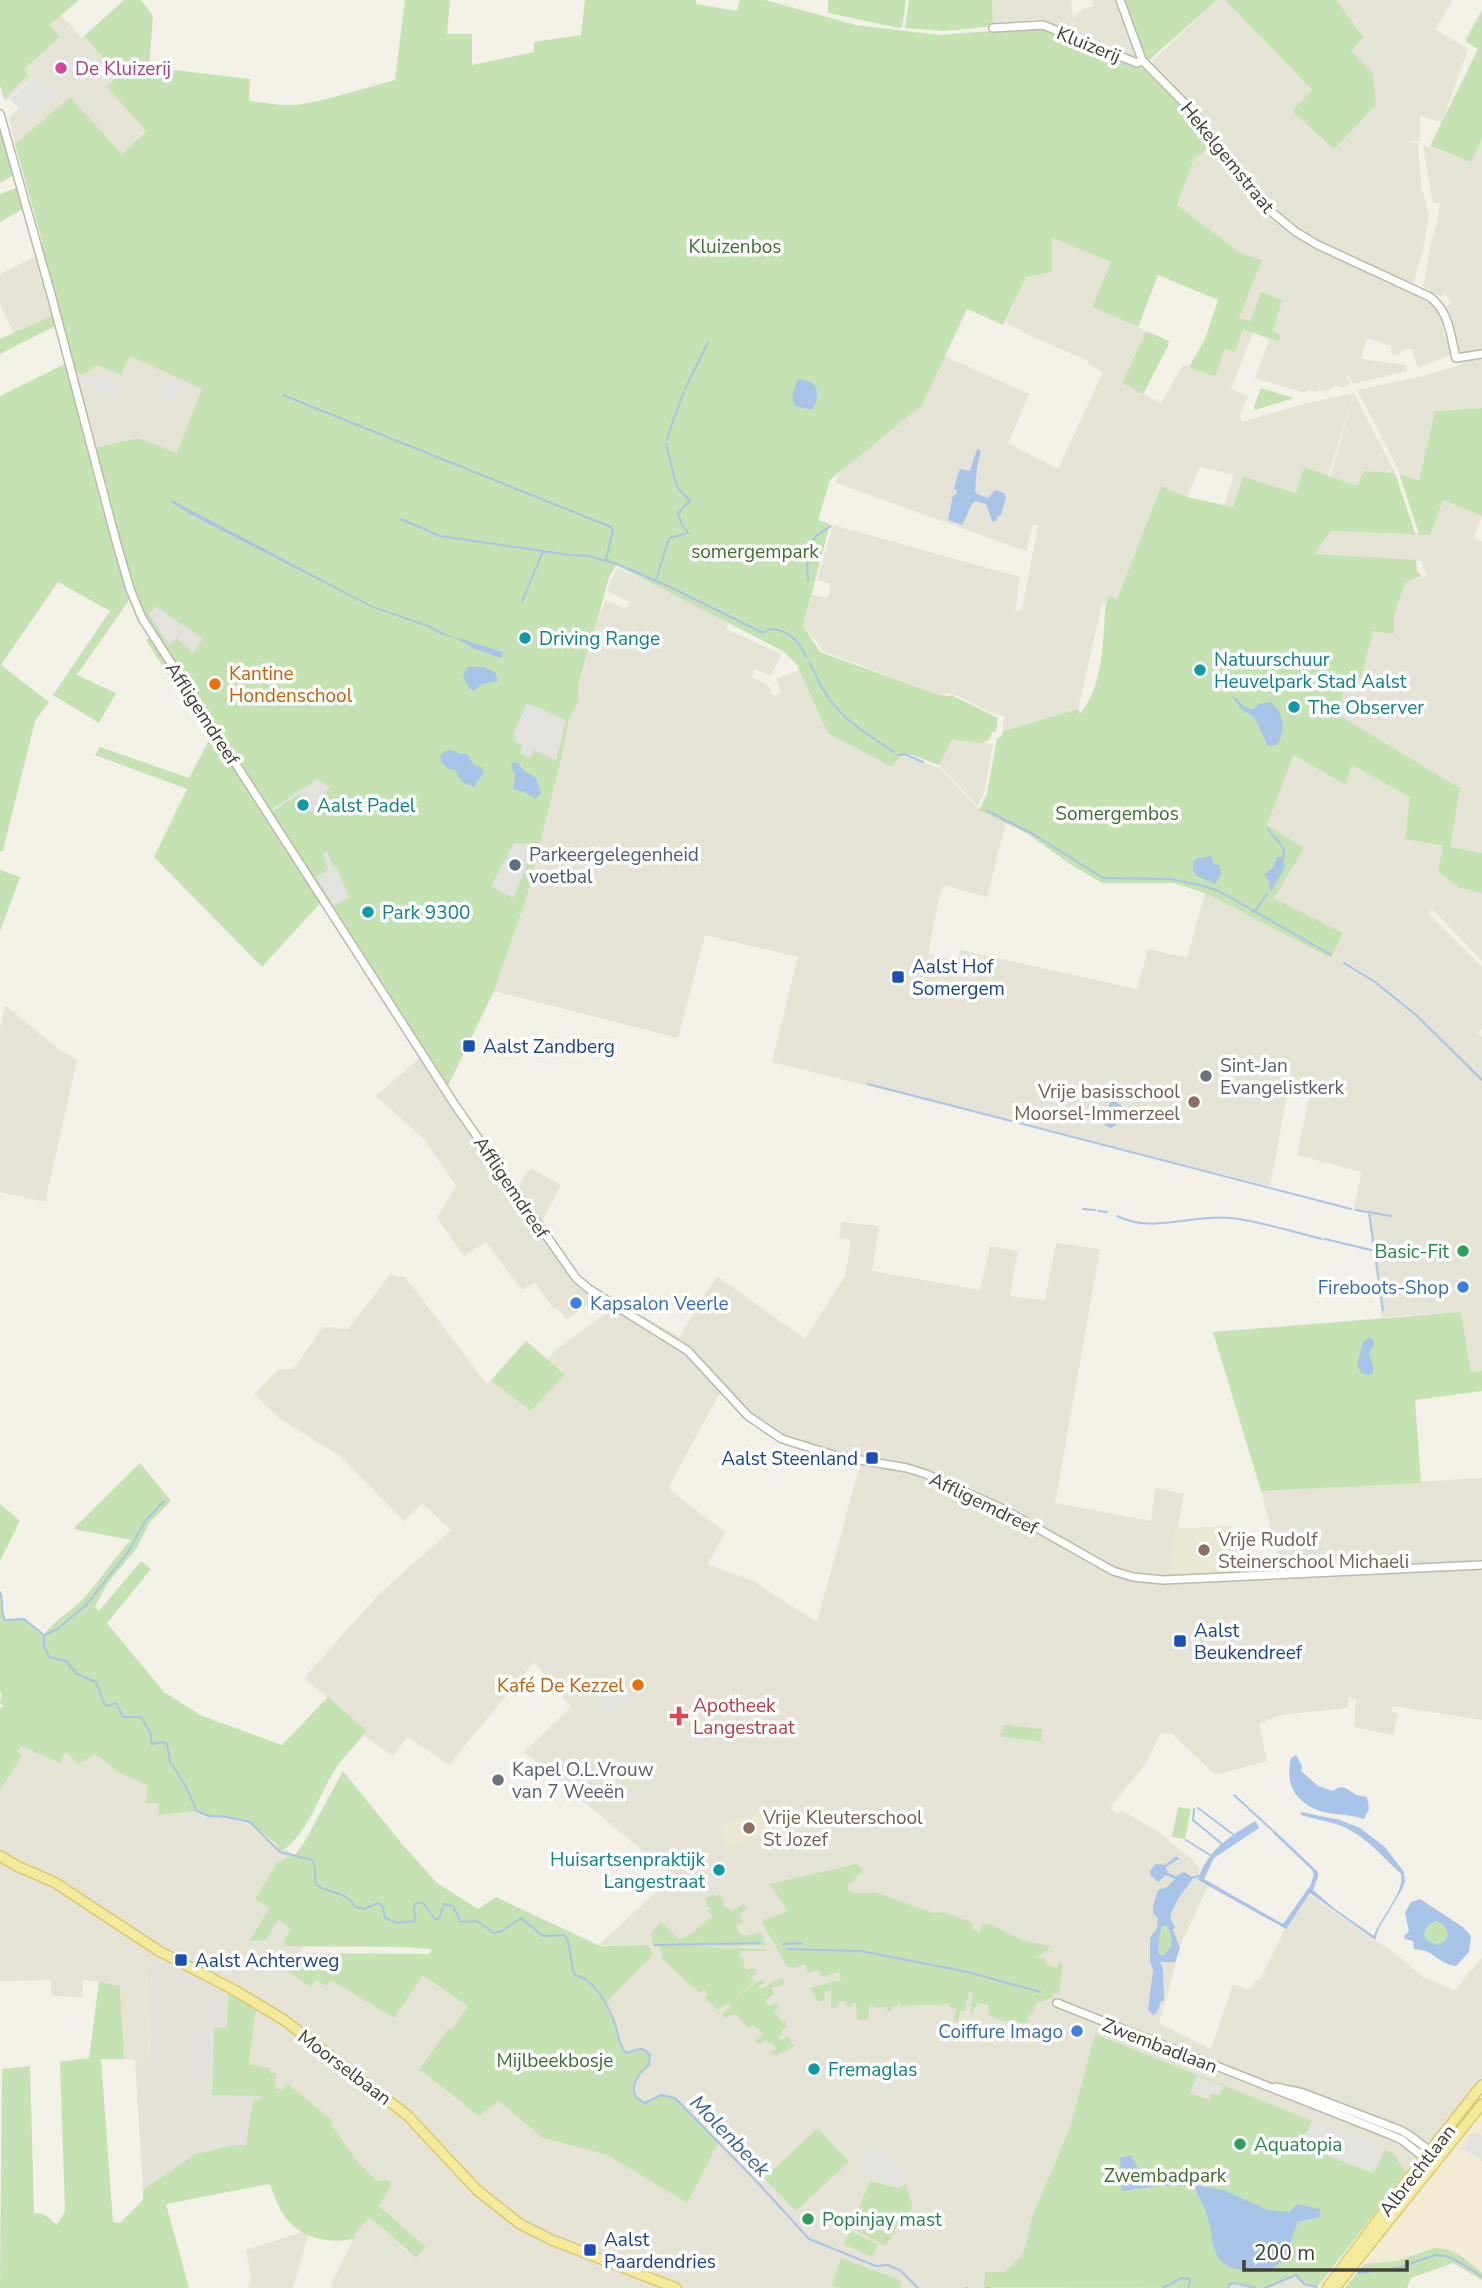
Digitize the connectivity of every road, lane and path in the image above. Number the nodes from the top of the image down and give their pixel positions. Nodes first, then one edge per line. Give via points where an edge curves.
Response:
1 (1120, 0) edge
2 (993, 28) dead end
3 (1142, 60) junction
4 (0, 114) edge
5 (1482, 354) edge
6 (1482, 1565) edge
7 (0, 1856) edge
8 (1057, 2003) dead end
9 (1264, 2085) junction
10 (1482, 2085) edge
11 (1482, 2104) edge
12 (1315, 2106) junction
13 (1352, 2112) junction
14 (1387, 2130) junction
15 (1431, 2157) junction
16 (676, 2288) edge
17 (1327, 2288) edge
18 (1335, 2288) edge

1 - 3 street, Hekelgemstraat
2 - 3 street, Kluizerij via 1043,24 1137,63
3 - 5 street, Hekelgemstraat via 1195,114 1280,220 1318,245 1430,297 1445,313 1456,358
4 - 6 street, Affligemdreef via 134,603 455,1105 576,1278 688,1351 748,1416 782,1438 837,1456 926,1474 1003,1508 1124,1574 1163,1580
7 - 16 main road, Moorselbaan via 54,1882 159,1951 284,2020 407,2115 477,2190 520,2224
8 - 9 street, Zwembadlaan
9 - 12 street, Zwembadlaan
9 - 13 street, Zwembadlaan via 1303,2093
10 - 15 main road, Albrechtlaan
11 - 15 main road, Albrechtlaan
12 - 13 street via 1317,2101
12 - 14 street, Zwembadlaan
13 - 14 street, Zwembadlaan
14 - 15 street, Zwembadlaan via 1409,2135
15 - 17 main road, Albrechtlaan
15 - 18 main road, Albrechtlaan

